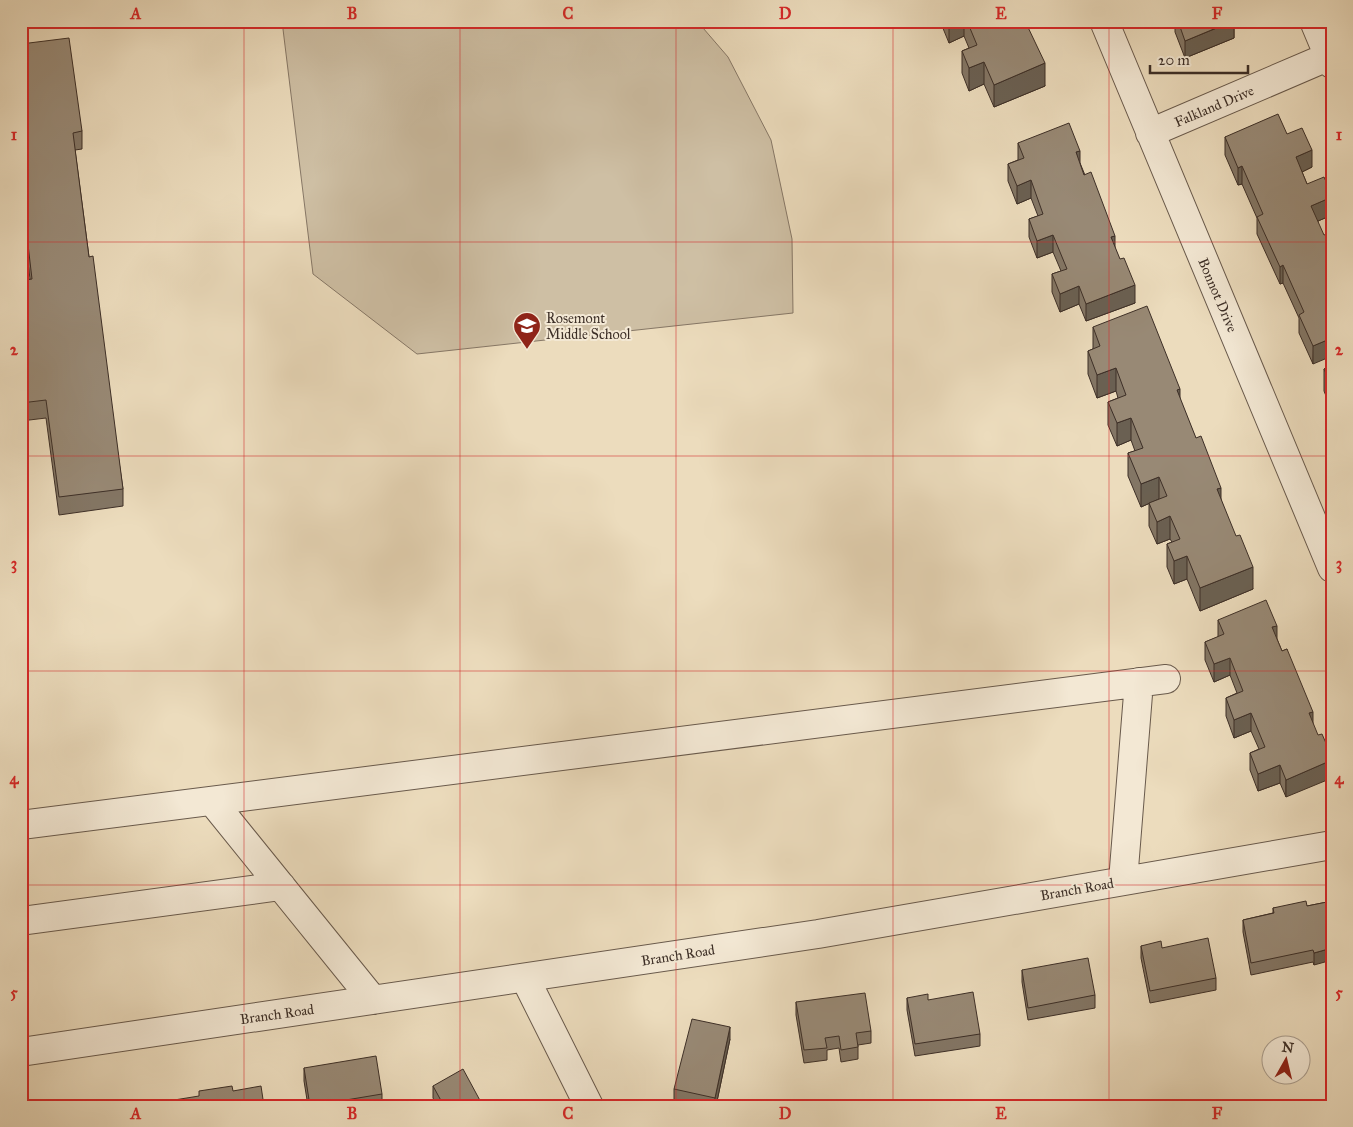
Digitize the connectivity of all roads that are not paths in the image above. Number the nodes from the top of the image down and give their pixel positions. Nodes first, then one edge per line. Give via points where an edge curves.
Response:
1 (1104, 21) edge
2 (1314, 21) edge
3 (1331, 59) edge
4 (1150, 132) junction
5 (1332, 568) edge
6 (1166, 679) dead end
7 (1139, 682) junction
8 (212, 801) junction
9 (21, 825) edge
10 (1332, 845) edge
11 (1123, 881) junction
12 (280, 886) junction
13 (21, 921) edge
14 (525, 978) junction
15 (372, 1000) junction
16 (21, 1052) edge
17 (589, 1106) edge

1 - 4 street, Bonnot Drive
2 - 3 street
3 - 4 street, Falkland Drive
4 - 5 street, Bonnot Drive
6 - 7 street
7 - 8 street
7 - 11 street
8 - 9 street
8 - 12 street
10 - 11 street, Branch Road
11 - 14 street, Branch Road via 818,934
12 - 13 street
12 - 15 street
14 - 15 street, Branch Road
14 - 17 street
15 - 16 street, Branch Road

